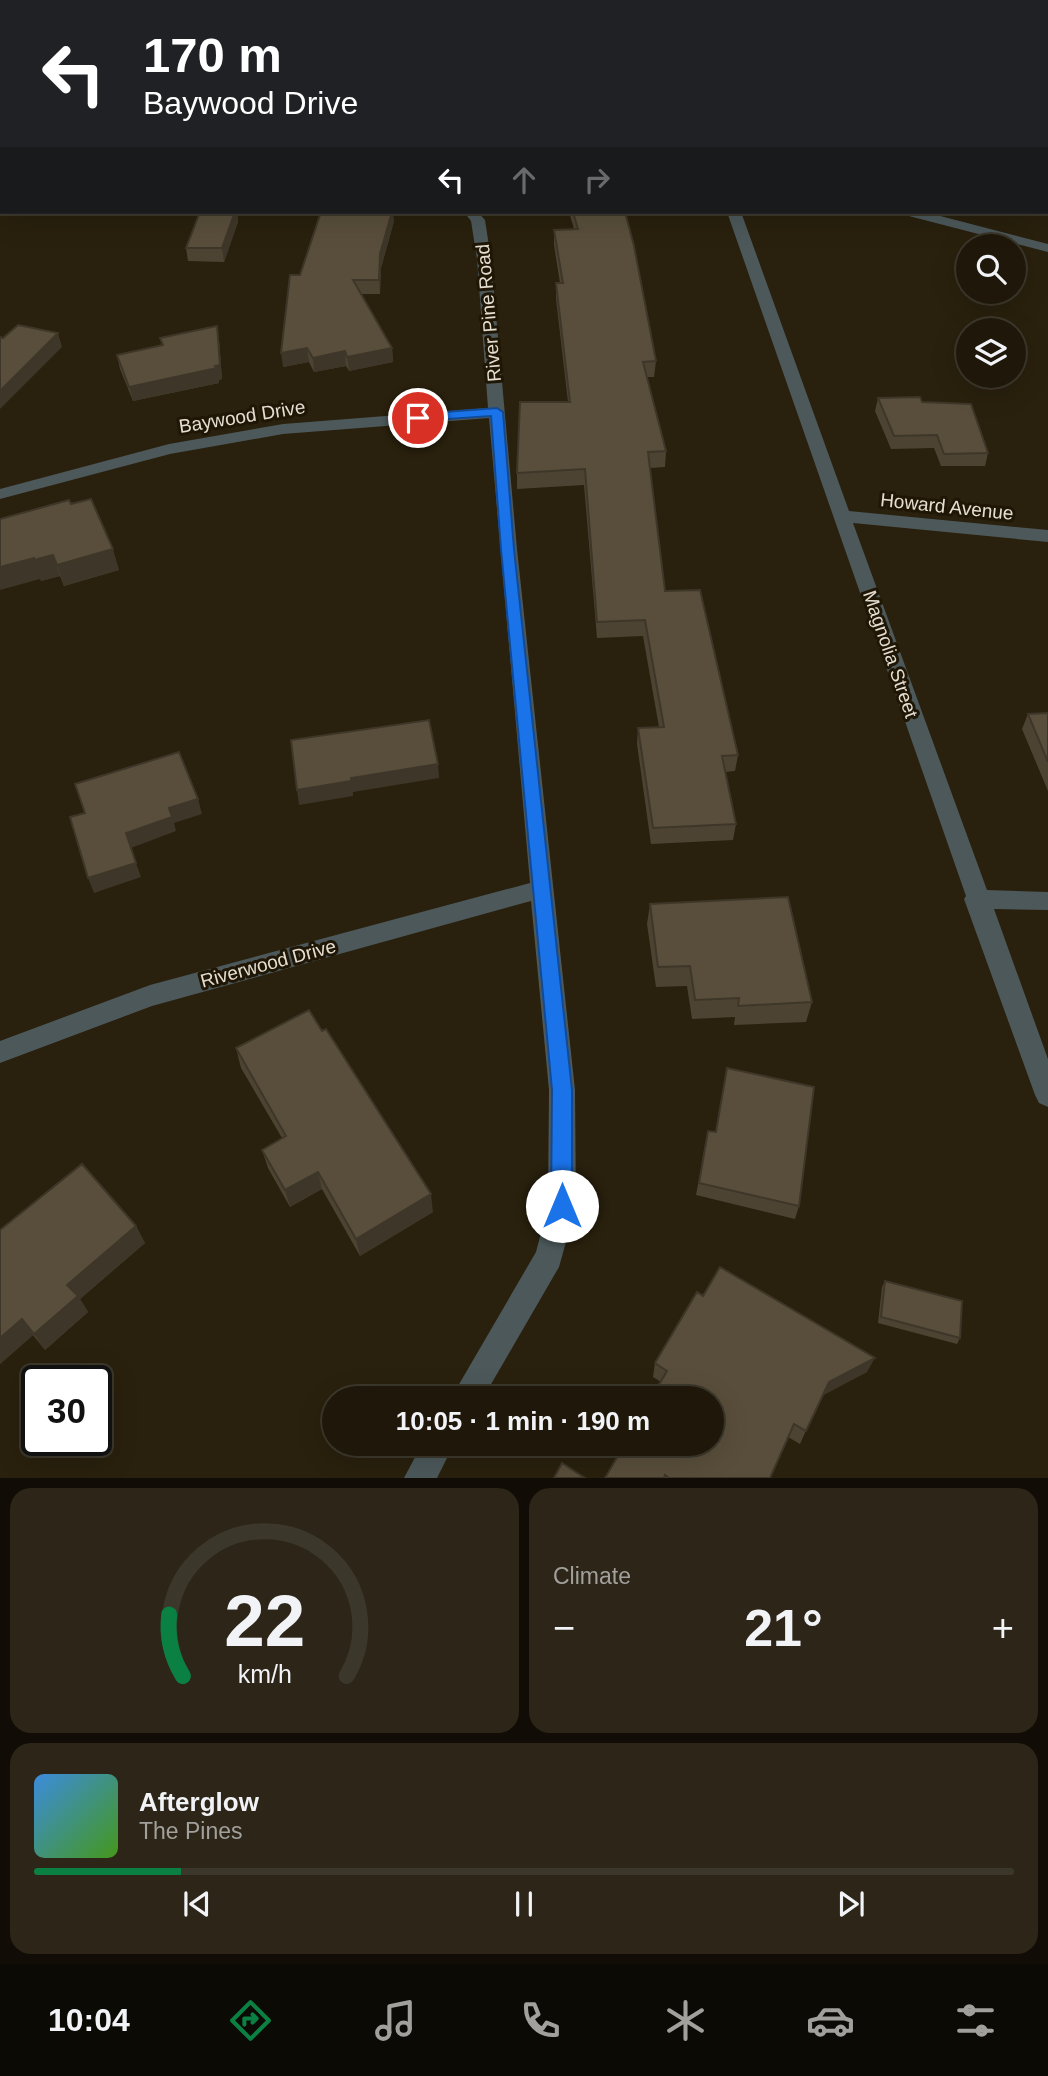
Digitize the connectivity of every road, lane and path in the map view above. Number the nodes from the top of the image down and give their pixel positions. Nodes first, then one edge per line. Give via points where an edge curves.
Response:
1 (473, 214) edge
2 (735, 214) edge
3 (918, 214) edge
4 (1048, 248) edge
5 (497, 412) junction
6 (0, 494) edge
7 (843, 516) junction
8 (1048, 536) edge
9 (541, 889) junction
10 (976, 899) junction
11 (1048, 901) edge
12 (0, 1052) edge
13 (1048, 1095) edge
14 (473, 1386) edge
15 (432, 1456) edge
16 (419, 1478) edge

1 - 5 street, River Pine Road via 478,220 484,259
2 - 7 street, Magnolia Street
3 - 4 street
5 - 6 street, Baywood Drive via 282,429 169,449
5 - 9 street, River Pine Road
7 - 8 street, Howard Avenue
7 - 10 street, Magnolia Street
9 - 12 street, Riverwood Drive via 150,996
9 - 14 street, River Pine Road via 562,1090 562,1206 549,1257
10 - 11 street
10 - 13 street, Magnolia Street
15 - 16 street

